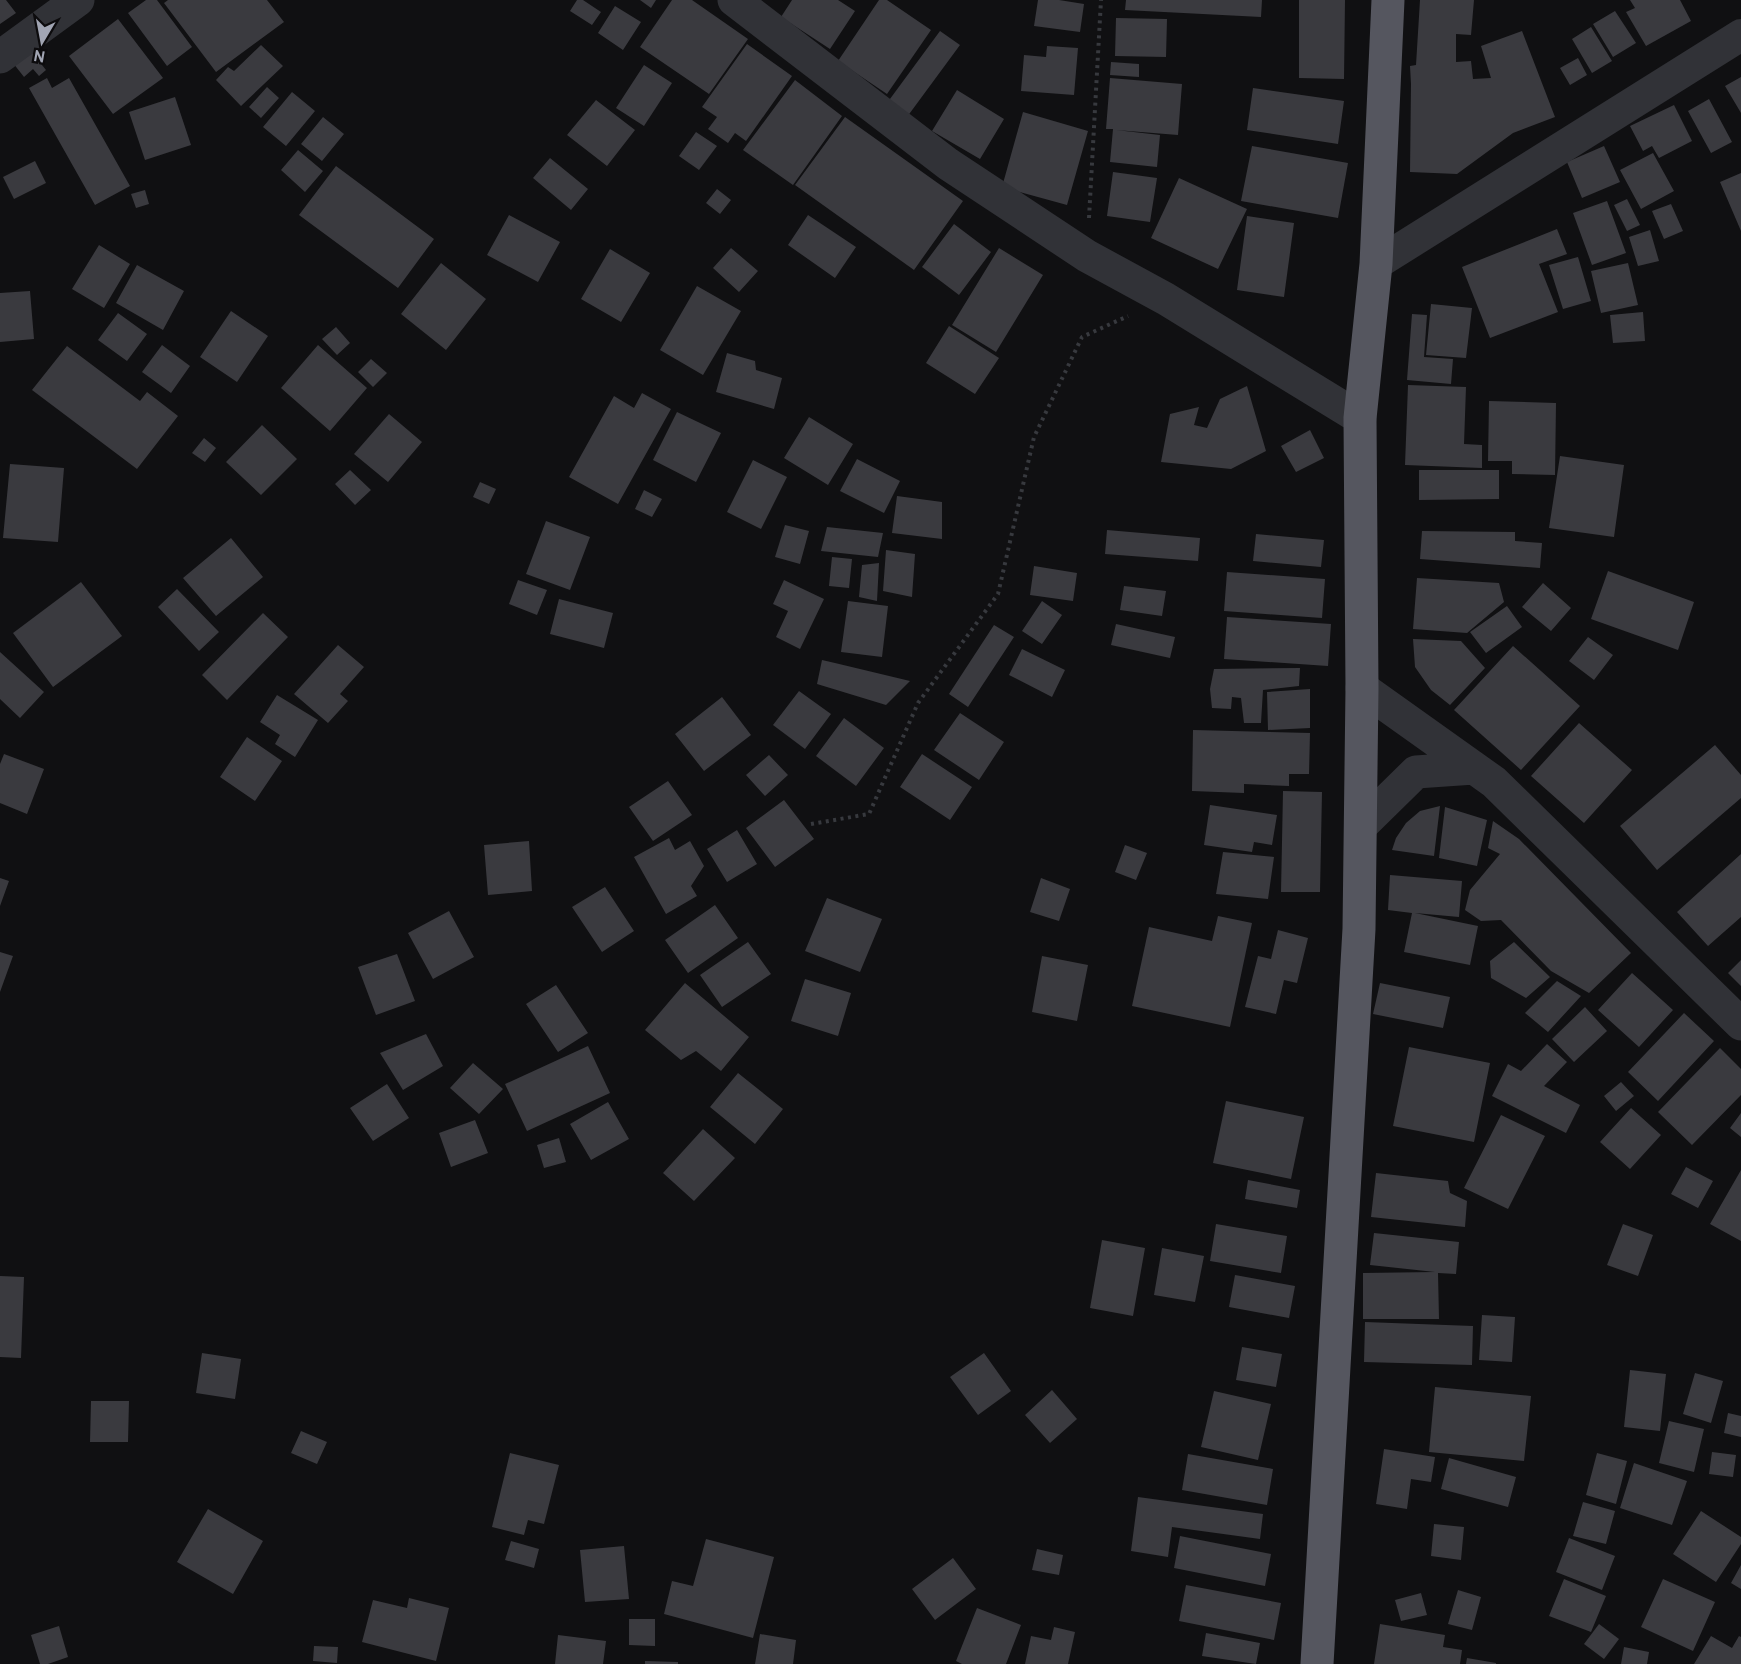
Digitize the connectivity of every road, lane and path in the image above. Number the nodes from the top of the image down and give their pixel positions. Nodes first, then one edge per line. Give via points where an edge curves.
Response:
1 (78, 0) edge
2 (734, 0) edge
3 (1101, 0) edge
4 (1388, 0) edge
5 (1741, 35) edge
6 (0, 57) edge
7 (1088, 256) junction
8 (1376, 264) junction
9 (1166, 299) junction
10 (1360, 418) junction
11 (1362, 688) junction
12 (1474, 768) junction
13 (811, 824) dead end
14 (1361, 826) junction
15 (1741, 1024) edge
16 (1317, 1664) edge

1 - 6 street
2 - 7 street via 948,164
3 - 7 path
4 - 8 highway
5 - 8 street
7 - 9 street
8 - 10 highway
9 - 10 street
9 - 13 path via 1082,337 1034,437 998,594 918,703 869,814
10 - 11 highway
11 - 12 street
11 - 14 highway
12 - 14 street via 1416,772
12 - 15 street via 1494,782
14 - 16 highway via 1346,1181

